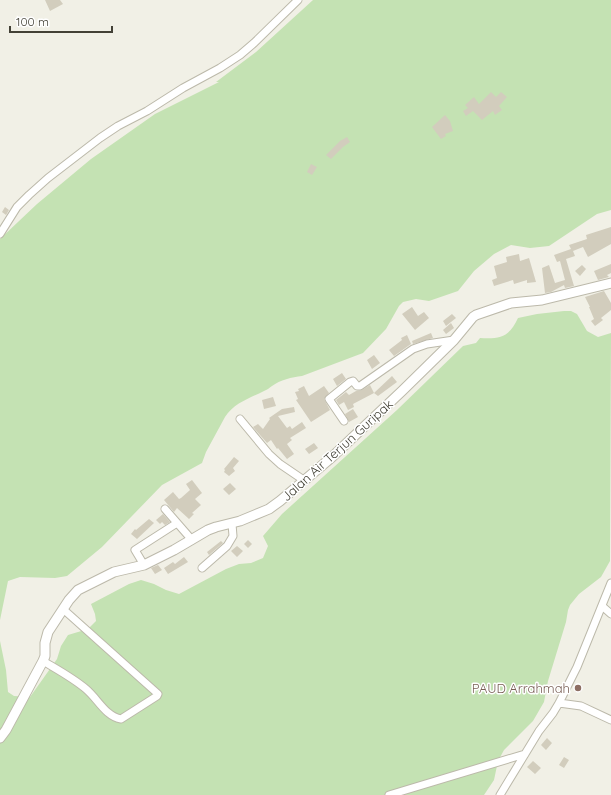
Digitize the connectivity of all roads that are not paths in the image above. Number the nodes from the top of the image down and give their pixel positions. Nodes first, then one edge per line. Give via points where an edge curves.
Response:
1 (298, 0) edge
2 (0, 234) edge
3 (611, 283) edge
4 (454, 340) junction
5 (240, 419) dead end
6 (344, 421) dead end
7 (305, 481) junction
8 (165, 509) dead end
9 (177, 523) junction
10 (232, 524) junction
11 (192, 540) junction
12 (144, 565) junction
13 (202, 568) dead end
14 (611, 583) edge
15 (602, 606) junction
16 (63, 609) junction
17 (611, 614) edge
18 (43, 661) junction
19 (559, 703) junction
20 (611, 720) edge
21 (0, 738) edge
22 (525, 754) junction
23 (388, 795) edge
24 (500, 795) edge

1 - 2 street via 240,55 147,112 118,126 48,178 17,207
3 - 4 street, Jalan Air Terjun Guripak via 542,300 511,303 490,309 473,317
4 - 6 street via 413,349 360,386 353,380 350,382 329,399
4 - 7 street, Jalan Air Terjun Guripak
5 - 7 street via 269,454
7 - 10 street, Jalan Air Terjun Guripak via 268,509
8 - 9 street
9 - 11 street
9 - 12 street via 136,550
10 - 11 street, Jalan Air Terjun Guripak via 208,530
10 - 13 street via 233,536 227,546
11 - 12 street, Jalan Air Terjun Guripak
12 - 16 street, Jalan Air Terjun Guripak via 114,572 82,588 72,596
14 - 15 street
15 - 17 street
15 - 19 street
16 - 18 street, Jalan Air Terjun Guripak via 46,637
16 - 18 street via 158,694 121,719 115,718 104,710 85,688
18 - 21 street
19 - 20 street via 582,706
19 - 22 street
22 - 23 street
22 - 24 street

